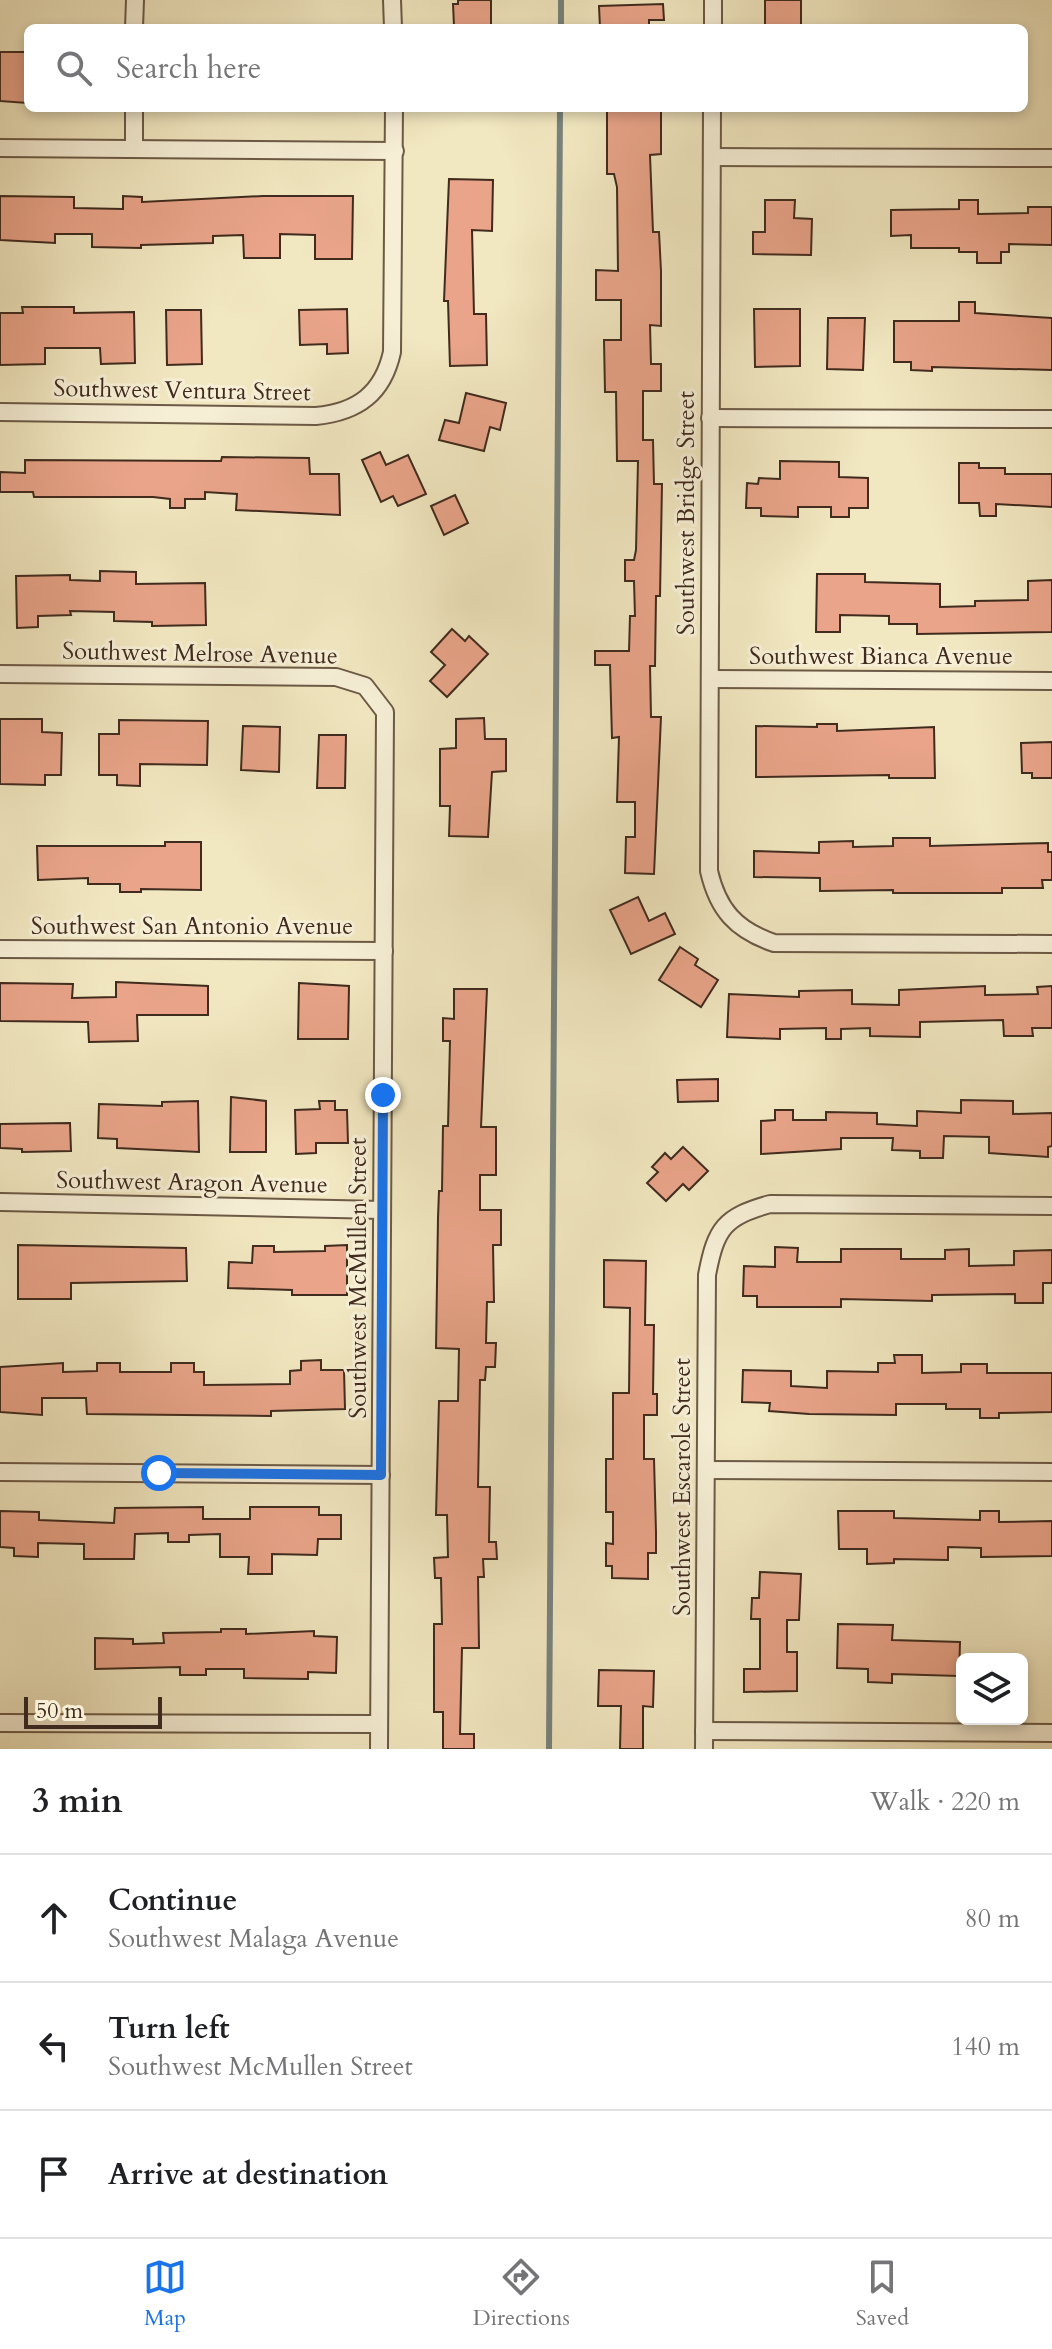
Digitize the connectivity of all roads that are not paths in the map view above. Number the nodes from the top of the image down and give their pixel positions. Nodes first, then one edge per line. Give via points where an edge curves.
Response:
1 (135, 0) edge
2 (392, 0) edge
3 (713, 0) edge
4 (134, 24) edge
5 (393, 24) edge
6 (713, 24) edge
7 (134, 112) edge
8 (394, 112) edge
9 (712, 112) edge
10 (0, 148) edge
11 (134, 148) junction
12 (395, 151) junction
13 (712, 157) junction
14 (1052, 158) edge
15 (0, 412) edge
16 (710, 418) junction
17 (1052, 419) edge
18 (0, 674) edge
19 (710, 679) junction
20 (1052, 681) edge
21 (385, 712) joint
22 (1052, 944) edge
23 (0, 949) edge
24 (384, 951) junction
25 (0, 1202) edge
26 (1052, 1206) edge
27 (382, 1210) junction
28 (707, 1470) junction
29 (0, 1472) edge
30 (1052, 1472) edge
31 (381, 1475) junction
32 (0, 1723) edge
33 (379, 1724) junction
34 (704, 1731) junction
35 (1052, 1733) edge
36 (379, 1749) edge
37 (704, 1749) edge

1 - 4 street
2 - 5 street
3 - 6 street
7 - 11 street
8 - 12 street, Southwest Ventura Street
9 - 13 street, Southwest Bridge Street
10 - 11 street
11 - 12 street
12 - 15 street, Southwest Ventura Street via 392,352 388,371 368,400 337,414 316,416
13 - 14 street
13 - 16 street, Southwest Bridge Street
16 - 17 street
16 - 19 street, Southwest Bridge Street
18 - 21 street, Southwest Melrose Avenue via 336,677 365,686
19 - 20 street, Southwest Bianca Avenue
19 - 22 street, Southwest Bridge Street via 709,871 726,915 747,934 774,943
21 - 24 street, Southwest McMullen Street
23 - 24 street, Southwest San Antonio Avenue
24 - 27 street, Southwest McMullen Street
25 - 27 street, Southwest Aragon Avenue
26 - 28 street, Southwest Escarole Street via 770,1204 741,1212 721,1227 707,1275
27 - 31 street, Southwest McMullen Street
28 - 30 street
28 - 34 street, Southwest Escarole Street
29 - 31 street
31 - 33 street, Southwest McMullen Street
32 - 33 street
33 - 36 street, Southwest McMullen Street
34 - 35 street
34 - 37 street, Southwest Escarole Street

